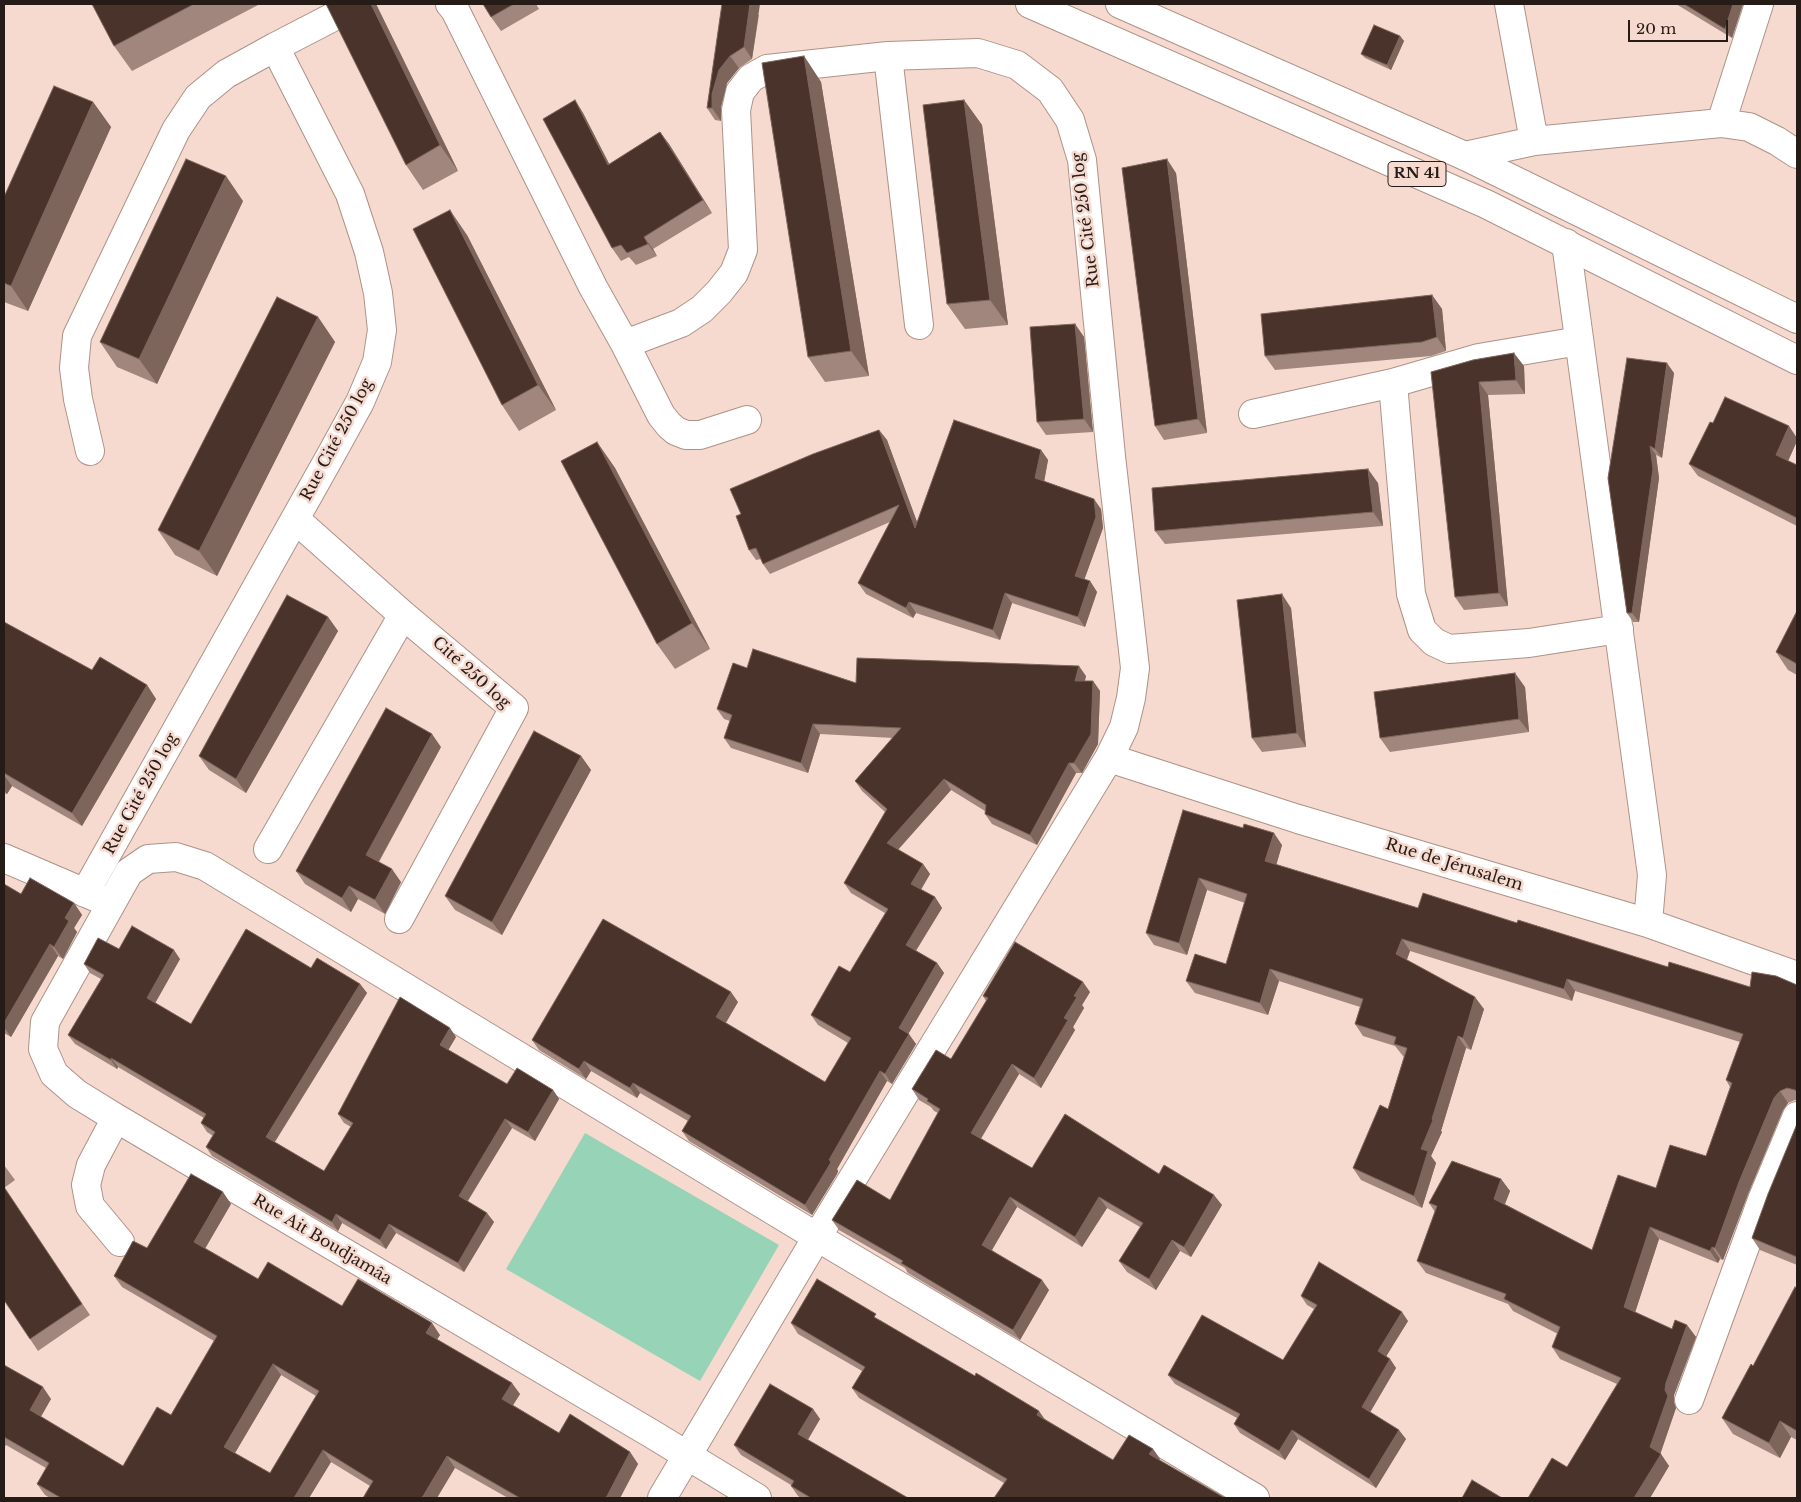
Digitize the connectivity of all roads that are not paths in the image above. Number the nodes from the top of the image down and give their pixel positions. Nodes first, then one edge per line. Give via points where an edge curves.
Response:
1 (358, 4) edge
2 (450, 4) edge
3 (1030, 4) edge
4 (1120, 4) edge
5 (1509, 4) edge
6 (1759, 4) edge
7 (275, 47) junction
8 (888, 56) junction
9 (1721, 123) junction
10 (1534, 141) junction
11 (1797, 154) edge
12 (1465, 156) junction
13 (1566, 243) junction
14 (1797, 319) edge
15 (919, 325) dead end
16 (1579, 341) junction
17 (625, 344) junction
18 (1797, 360) edge
19 (1393, 383) junction
20 (1253, 414) dead end
21 (747, 420) dead end
22 (90, 451) dead end
23 (295, 519) junction
24 (403, 615) junction
25 (1619, 629) junction
26 (1109, 758) junction
27 (268, 849) dead end
28 (4, 858) edge
29 (85, 893) junction
30 (110, 903) junction
31 (399, 919) dead end
32 (1648, 923) junction
33 (1797, 976) edge
34 (1797, 1116) edge
35 (116, 1118) junction
36 (817, 1237) junction
37 (120, 1242) dead end
38 (1689, 1400) dead end
39 (688, 1456) junction
40 (662, 1498) edge
41 (757, 1498) edge
42 (1256, 1498) edge

1 - 7 main road
2 - 17 main road via 456,10
3 - 13 main road, RN 41 via 1486,204
4 - 12 main road, RN 41
5 - 10 main road
6 - 9 main road
7 - 22 main road via 226,74 198,97 176,130 77,336 74,368
7 - 23 main road, Rue Cité 250 log via 350,194 369,252 382,330 377,362 360,402
8 - 15 main road
8 - 17 main road, Rue Cité 250 log via 768,69 751,78 740,92 736,110 743,250 734,273 720,292 681,323
8 - 26 main road, Rue Cité 250 log via 978,53 1017,66 1050,90 1070,120 1082,160 1135,668 1124,726
9 - 10 main road
9 - 11 main road via 1749,127
10 - 12 main road
12 - 14 main road, RN 41
13 - 16 main road
13 - 18 main road, RN 41
16 - 19 main road via 1479,358
16 - 25 main road
17 - 21 main road via 661,415 676,431 700,435
19 - 20 main road
19 - 25 main road via 1411,594 1422,630 1434,642 1449,649 1529,643
23 - 24 main road, Cité 250 log
23 - 29 main road, Rue Cité 250 log
24 - 27 main road
24 - 31 main road, Cité 250 log via 514,708
25 - 32 main road via 1652,875
26 - 32 main road, Rue de Jérusalem via 1298,819
26 - 36 main road, Rue Cité 250 log
28 - 29 main road
29 - 30 main road
30 - 35 main road, Rue Ait Boudjamâa via 45,1022 43,1049 54,1074 77,1094
30 - 36 main road, Rue Ait Boudjamâa via 128,872 148,859 176,857 205,866
32 - 33 main road, Rue de Jérusalem
34 - 38 main road via 1762,1200
35 - 37 main road via 91,1165 86,1185 90,1206
35 - 39 main road, Rue Ait Boudjamâa
36 - 39 main road, Rue Cité 250 log
36 - 42 main road, Rue Ait Boudjamâa
39 - 40 main road, Rue Cité 250 log
39 - 41 main road, Rue Ait Boudjamâa

